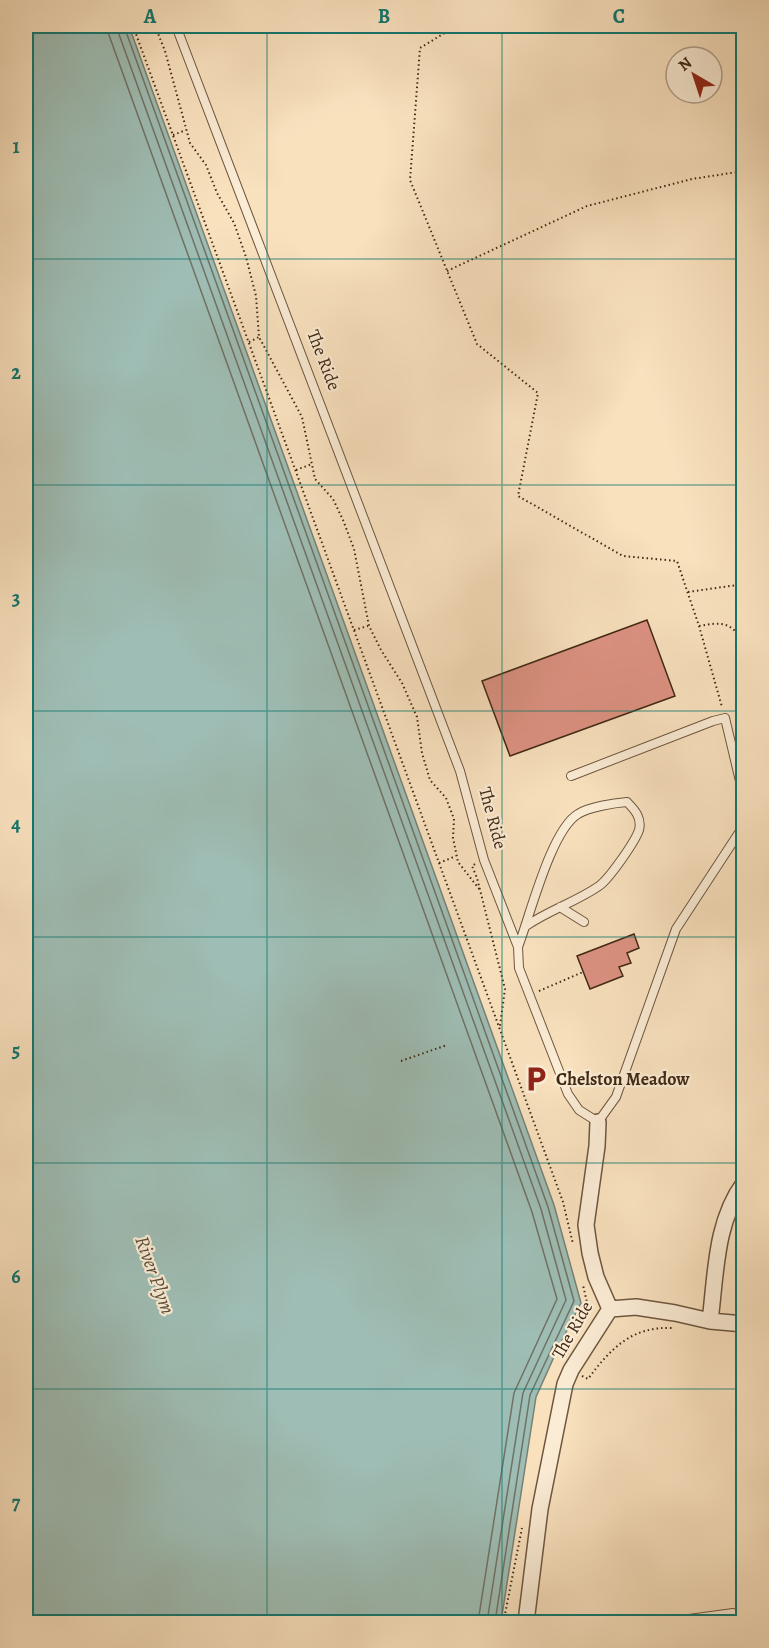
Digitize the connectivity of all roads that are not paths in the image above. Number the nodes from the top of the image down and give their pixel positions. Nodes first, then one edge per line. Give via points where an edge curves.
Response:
1 (176, 26) edge
2 (571, 776) dead end
3 (744, 798) edge
4 (744, 825) edge
5 (560, 907) junction
6 (584, 922) dead end
7 (526, 926) junction
8 (518, 947) junction
9 (598, 1122) junction
10 (744, 1183) edge
11 (610, 1309) junction
12 (710, 1322) junction
13 (744, 1324) edge
14 (526, 1623) edge
15 (667, 1623) edge
16 (740, 1623) edge

1 - 8 lane, The Ride via 460,771 484,860
2 - 3 lane via 725,718
4 - 9 lane via 676,928 616,1097
5 - 6 lane
5 - 7 lane
5 - 7 lane via 600,885 622,859 639,829 638,813 627,802 614,802 578,814 563,829 530,906
7 - 8 lane
8 - 9 lane, The Ride via 519,968 568,1094 579,1110
9 - 11 street, The Ride via 585,1225 596,1277
10 - 12 street via 727,1212 721,1234
11 - 12 street via 636,1307 675,1312
11 - 14 street, The Ride via 565,1384 540,1509
12 - 13 street
15 - 16 lane via 734,1613

